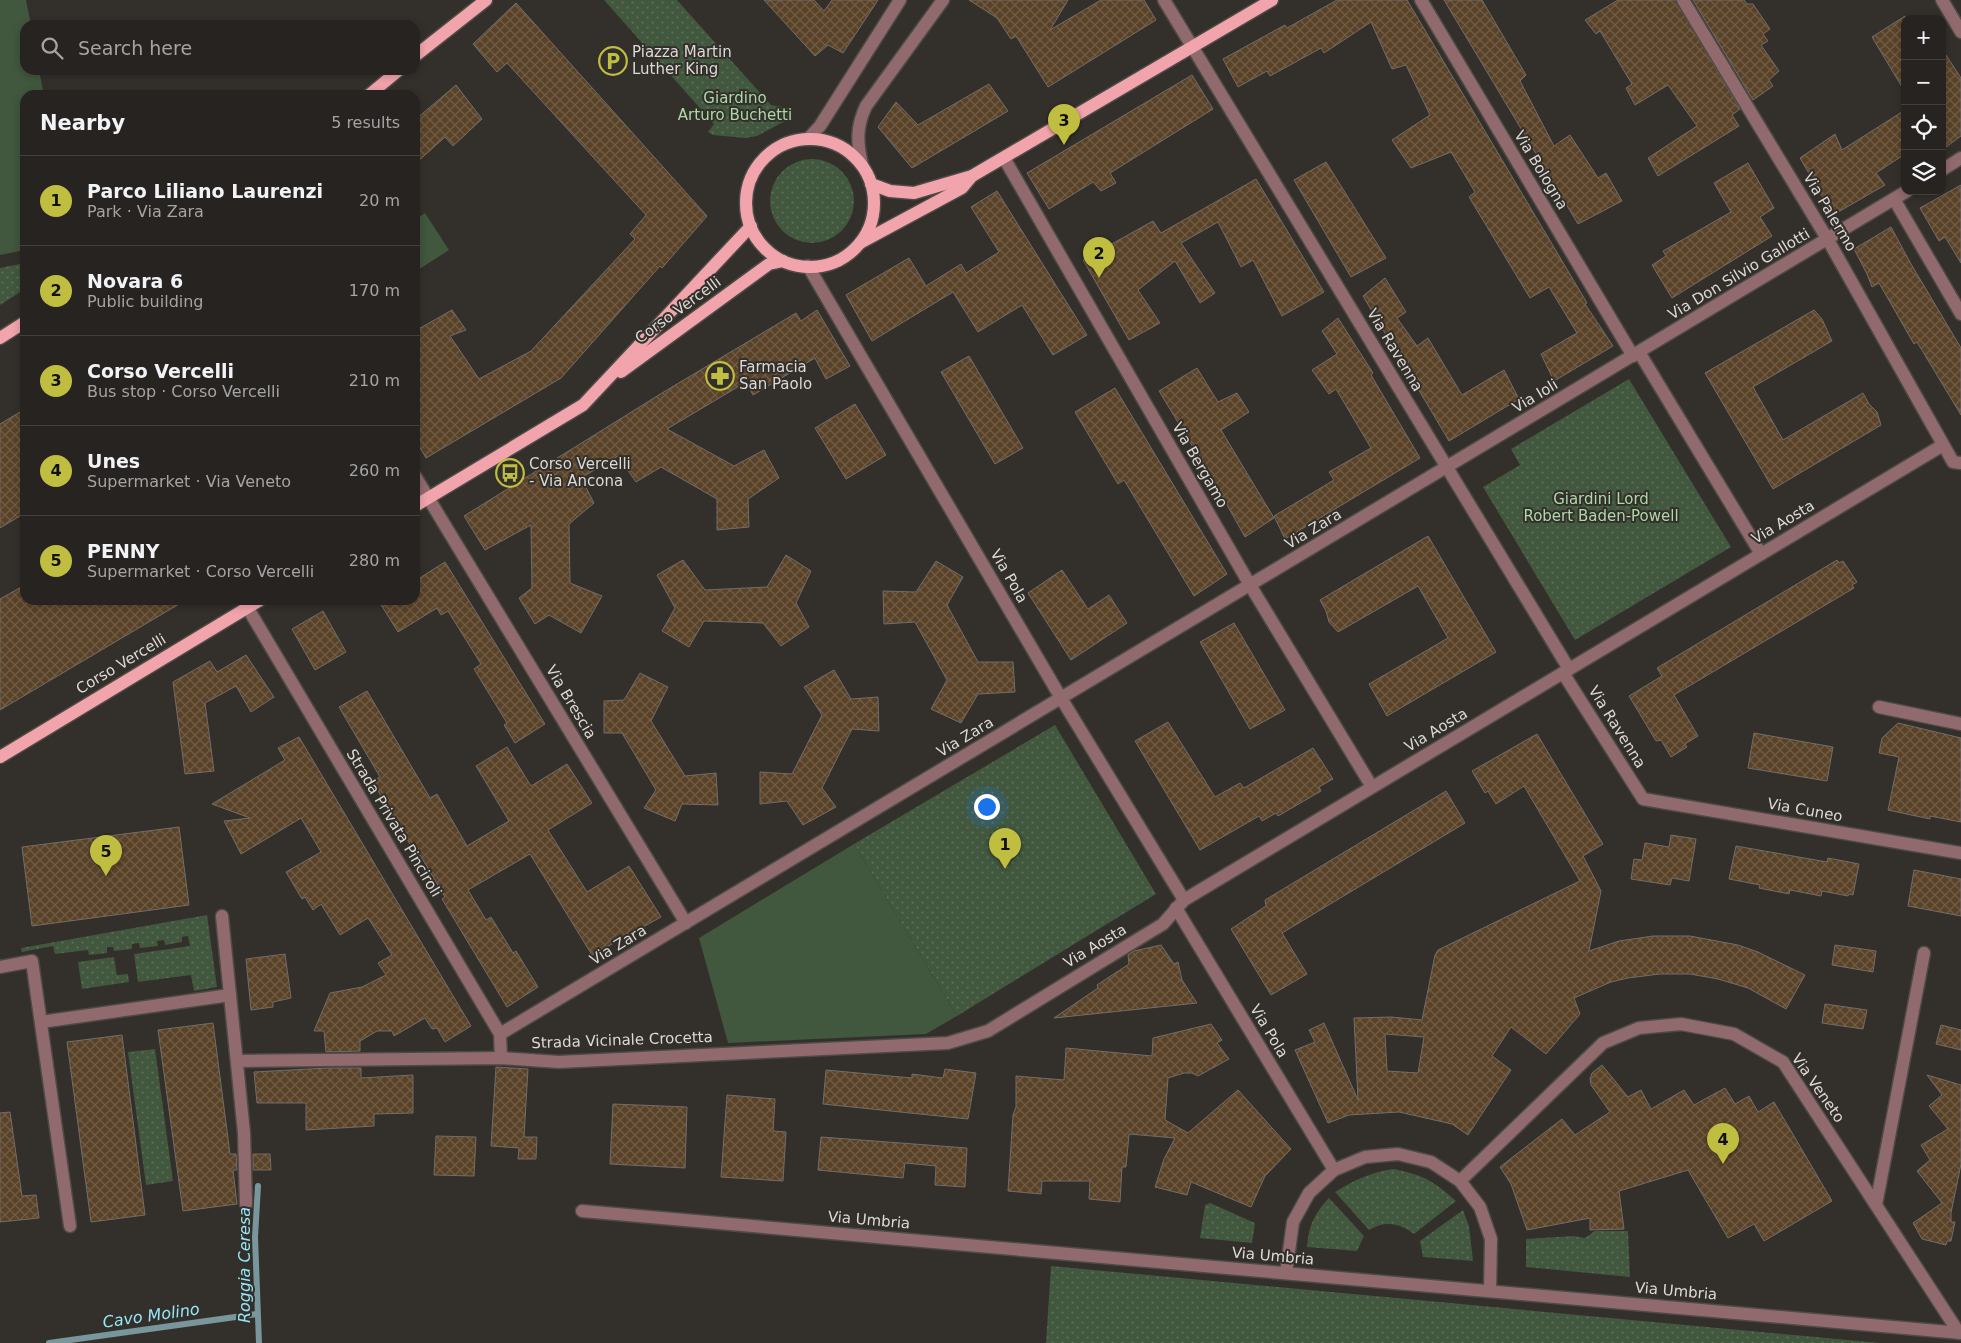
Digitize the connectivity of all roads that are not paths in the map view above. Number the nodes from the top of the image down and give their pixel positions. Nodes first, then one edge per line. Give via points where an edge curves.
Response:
1 (486, 0) edge
2 (900, 0) edge
3 (943, 0) edge
4 (1164, 0) edge
5 (1272, 0) edge
6 (1421, 0) edge
7 (1683, 0) edge
8 (1942, 0) edge
9 (1961, 32) edge
10 (1193, 48) junction
11 (420, 52) edge
12 (393, 75) edge
13 (375, 90) edge
14 (808, 139) junction
15 (1004, 158) junction
16 (1961, 158) edge
17 (862, 165) junction
18 (1946, 167) edge
19 (972, 176) junction
20 (871, 184) junction
21 (1901, 195) edge
22 (1894, 199) junction
23 (751, 226) junction
24 (1828, 240) junction
25 (860, 243) junction
26 (783, 261) junction
27 (808, 266) junction
28 (1961, 314) edge
29 (20, 325) edge
30 (0, 338) edge
31 (1636, 354) junction
32 (595, 392) junction
33 (1943, 445) junction
34 (1961, 463) edge
35 (1447, 467) junction
36 (420, 484) edge
37 (429, 498) junction
38 (420, 503) edge
39 (1761, 554) junction
40 (1250, 585) junction
41 (243, 605) edge
42 (246, 605) edge
43 (1566, 671) junction
44 (1062, 698) junction
45 (1879, 707) dead end
46 (1961, 724) edge
47 (0, 756) edge
48 (1372, 787) junction
49 (1643, 799) joint
50 (1961, 853) edge
51 (1180, 904) junction
52 (222, 916) dead end
53 (686, 923) junction
54 (1924, 953) dead end
55 (0, 967) edge
56 (230, 995) junction
57 (41, 1022) junction
58 (500, 1034) junction
59 (948, 1043) joint
60 (501, 1058) junction
61 (237, 1061) junction
62 (1334, 1170) junction
63 (1460, 1181) junction
64 (246, 1204) dead end
65 (1876, 1205) junction
66 (582, 1211) dead end
67 (70, 1226) dead end
68 (1286, 1273) junction
69 (1490, 1291) junction
70 (1960, 1333) edge

1 - 11 main road
2 - 14 street via 820,126
3 - 17 street via 866,106 858,137
4 - 10 street, Via Ravenna
5 - 10 main road
6 - 31 street, Via Bologna
7 - 24 street, Via Palermo
8 - 9 street
10 - 15 main road
10 - 35 street, Via Ravenna
12 - 13 main road
14 - 17 main road via 828,141 847,150
14 - 23 main road via 787,142 768,153 755,170 747,190 746,211
15 - 19 main road
15 - 40 street, Via Bergamo
16 - 18 street
17 - 20 main road
19 - 20 main road via 914,193 890,191
19 - 25 main road via 962,188
20 - 25 main road via 874,204 870,225
21 - 22 street, Via Don Silvio Gallotti
22 - 24 street, Via Don Silvio Gallotti
22 - 28 street
23 - 26 main road via 765,249
23 - 32 main road, Corso Vercelli
24 - 31 street, Via Don Silvio Gallotti
24 - 33 street, Via Palermo
25 - 27 main road via 844,257 825,265
26 - 27 main road
26 - 32 main road, Corso Vercelli via 770,264
27 - 44 street, Via Pola
29 - 30 main road
31 - 35 street, Via Ioli
31 - 39 street, Via Bologna
32 - 37 main road, Corso Vercelli via 583,405
33 - 34 street, Via Palermo via 1953,462
33 - 39 street, Via Aosta
35 - 40 street, Via Zara
35 - 43 street, Via Ravenna
36 - 37 street, Via Brescia
37 - 38 main road, Corso Vercelli
37 - 53 street, Via Brescia
39 - 43 street, Via Aosta
40 - 44 street, Via Zara
40 - 48 street, Via Bergamo
41 - 47 main road, Corso Vercelli
42 - 58 street, Strada Privata Pinciroli
43 - 48 street, Via Aosta
43 - 49 street, Via Ravenna
44 - 51 street, Via Pola
44 - 53 street, Via Zara
45 - 46 street
48 - 51 street, Via Aosta
49 - 50 street, Via Cuneo
51 - 59 street, Via Aosta via 1163,924 988,1031
51 - 62 street, Via Pola
52 - 56 street
53 - 58 street, Via Zara
54 - 65 street
55 - 57 street via 32,961
56 - 57 street
56 - 61 street
57 - 67 street
58 - 60 street, Strada Privata Pinciroli
59 - 60 street, Strada Vicinale Crocetta via 559,1062
60 - 61 street, Strada Vicinale Crocetta
61 - 64 street
62 - 63 street via 1365,1157 1398,1154 1431,1162
62 - 68 street via 1309,1193 1293,1222
63 - 65 street, Via Veneto via 1603,1043 1639,1028 1681,1024 1734,1034 1783,1062
63 - 69 street via 1480,1208 1491,1240
65 - 70 street, Via Veneto
66 - 68 street, Via Umbria
68 - 69 street, Via Umbria
69 - 70 street, Via Umbria

